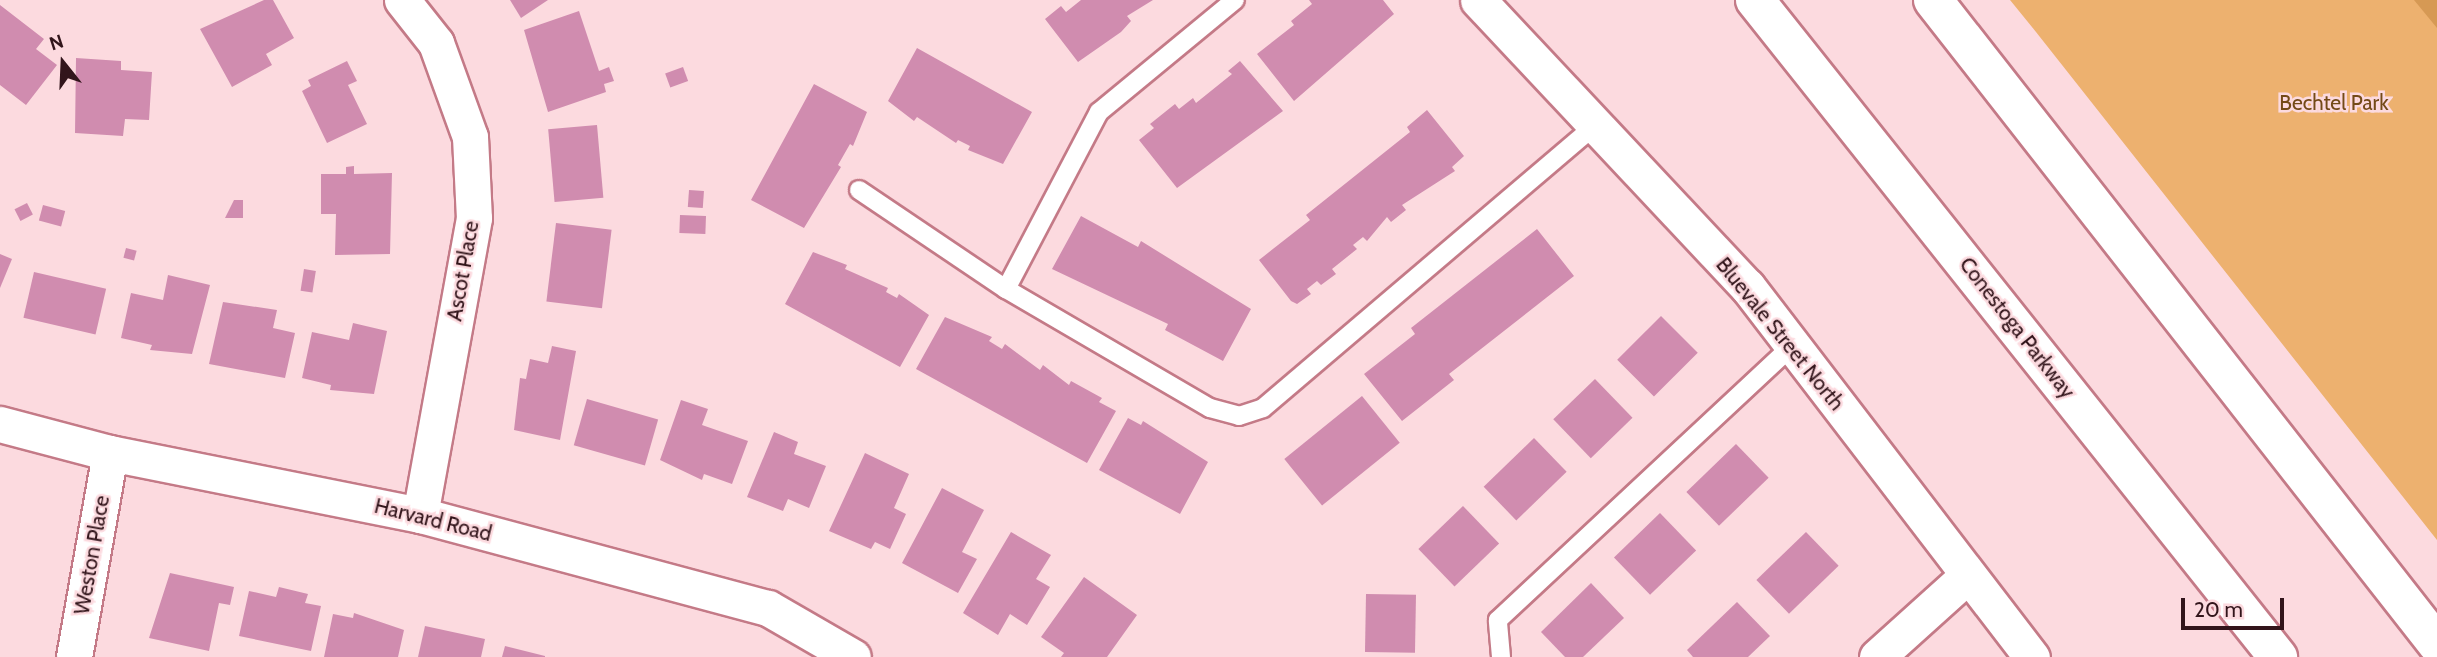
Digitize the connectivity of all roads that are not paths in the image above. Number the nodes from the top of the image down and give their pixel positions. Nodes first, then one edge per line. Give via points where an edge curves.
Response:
1 (402, 0) edge
2 (1235, 0) edge
3 (1478, 0) edge
4 (1755, 0) edge
5 (1933, 0) edge
6 (1594, 126) junction
7 (859, 190) dead end
8 (1006, 289) junction
9 (1793, 346) junction
10 (0, 424) edge
11 (110, 453) junction
12 (420, 515) junction
13 (1967, 576) junction
14 (2437, 644) edge
15 (74, 657) edge
16 (853, 657) edge
17 (1501, 657) edge
18 (1877, 657) edge
19 (2032, 657) edge
20 (2278, 657) edge

1 - 12 street, Ascot Place via 436,43 470,137 474,218
2 - 8 lane via 1099,112
3 - 6 street, Bluevale Street North
4 - 20 highway, Conestoga Parkway
5 - 14 highway
6 - 8 lane via 1263,408 1239,415 1210,408
6 - 9 street, Bluevale Street North via 1747,286
7 - 8 lane
9 - 13 street, Bluevale Street North
9 - 17 lane via 1498,620
10 - 11 street, Harvard Road
11 - 12 street, Harvard Road
11 - 15 street, Weston Place
12 - 16 street, Harvard Road via 768,608
13 - 18 street
13 - 19 street, Bluevale Street North

